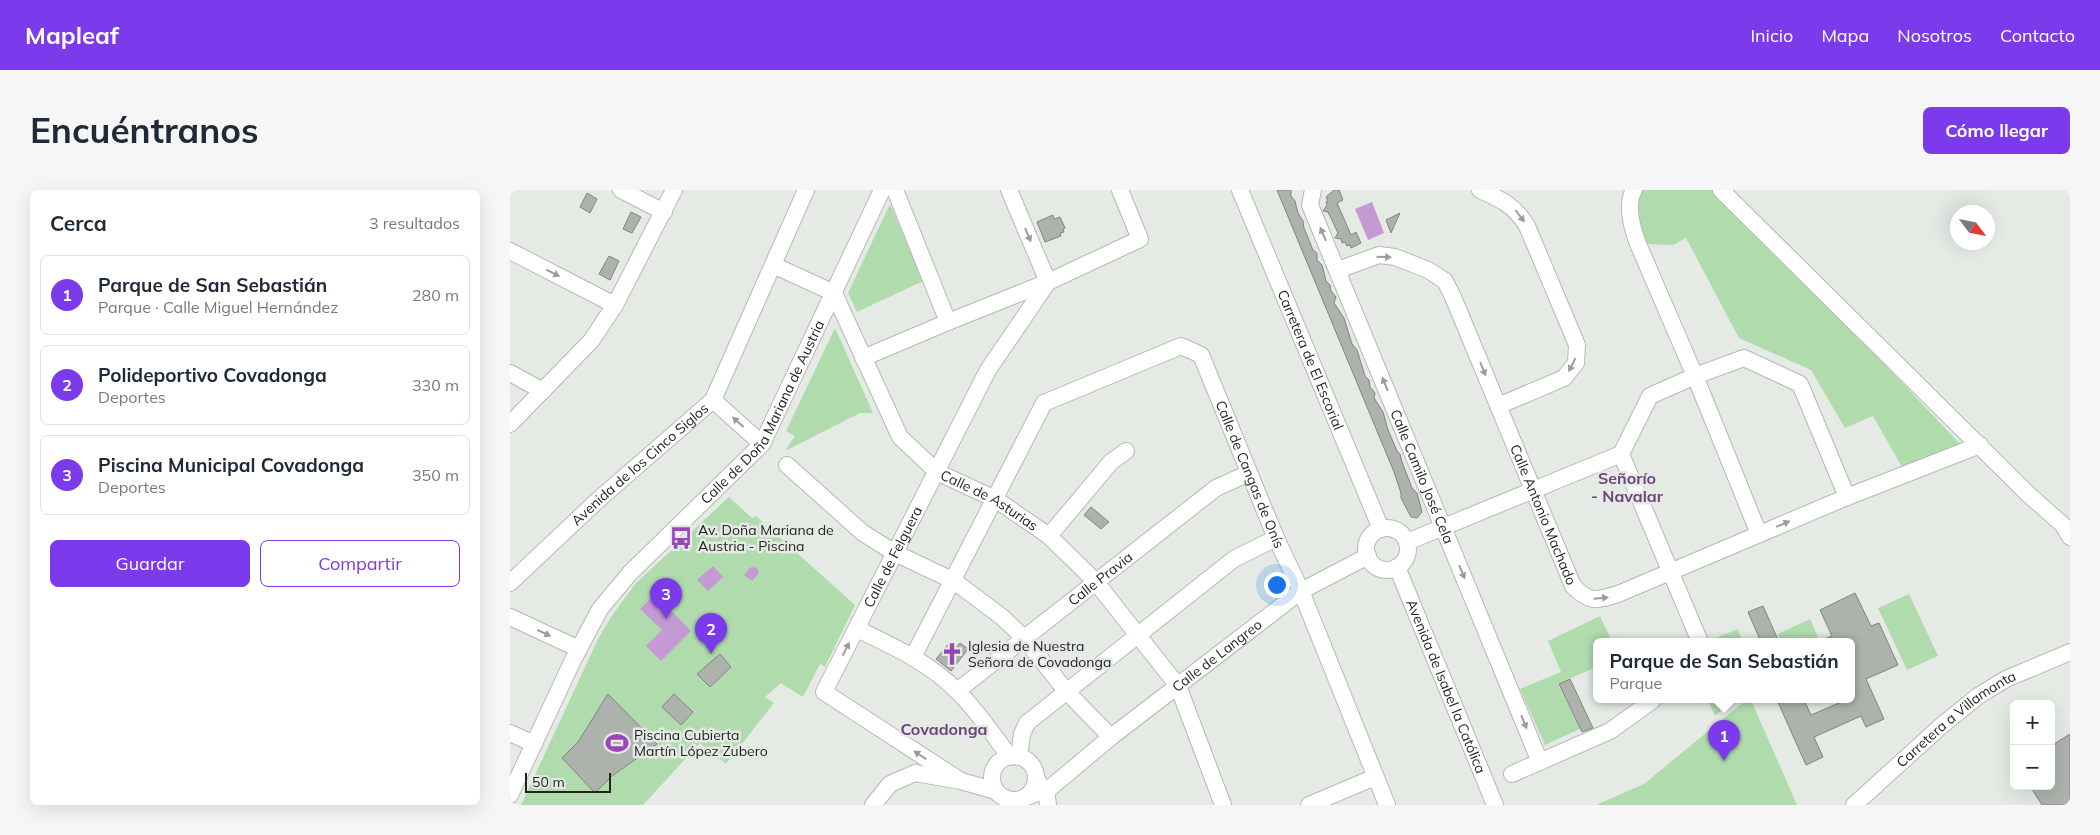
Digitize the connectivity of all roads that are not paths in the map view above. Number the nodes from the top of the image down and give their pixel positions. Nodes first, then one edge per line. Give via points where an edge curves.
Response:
1 (621, 190) edge
2 (674, 190) edge
3 (806, 190) edge
4 (882, 190) edge
5 (895, 190) edge
6 (1009, 190) edge
7 (1120, 190) edge
8 (1240, 190) edge
9 (1313, 190) edge
10 (1480, 190) edge
11 (1634, 190) edge
12 (1721, 190) edge
13 (664, 212) junction
14 (510, 251) edge
15 (773, 265) junction
16 (1338, 270) junction
17 (1048, 282) junction
18 (834, 293) junction
19 (615, 305) junction
20 (948, 322) junction
21 (863, 358) junction
22 (510, 373) edge
23 (1695, 376) junction
24 (543, 391) junction
25 (713, 400) junction
26 (1498, 406) junction
27 (510, 424) edge
28 (762, 444) junction
29 (1980, 445) junction
30 (1126, 452) dead end
31 (1621, 454) junction
32 (787, 465) dead end
33 (937, 472) junction
34 (1249, 473) junction
35 (1532, 490) junction
36 (1847, 497) junction
37 (995, 499) junction
38 (1443, 526) junction
39 (1381, 529) junction
40 (1759, 534) junction
41 (1049, 536) junction
42 (2070, 537) edge
43 (1276, 538) junction
44 (1407, 542) junction
45 (895, 553) junction
46 (1368, 556) junction
47 (1397, 567) junction
48 (1671, 572) junction
49 (954, 581) junction
50 (1095, 581) junction
51 (510, 583) edge
52 (1301, 591) junction
53 (510, 617) edge
54 (857, 629) junction
55 (1138, 636) junction
56 (1698, 638) edge
57 (1025, 639) junction
58 (2070, 639) edge
59 (579, 649) junction
60 (2067, 653) edge
61 (913, 657) junction
62 (1178, 686) junction
63 (957, 691) junction
64 (1066, 691) junction
65 (1649, 703) edge
66 (510, 733) edge
67 (1111, 737) junction
68 (534, 744) junction
69 (1014, 757) junction
70 (1540, 762) junction
71 (1073, 767) junction
72 (993, 772) junction
73 (1512, 774) dead end
74 (1375, 777) junction
75 (961, 781) junction
76 (1042, 790) edge
77 (996, 791) junction
78 (510, 795) edge
79 (1021, 801) edge
80 (874, 805) edge
81 (1223, 805) edge
82 (1309, 805) edge
83 (1387, 805) edge
84 (1495, 805) edge
85 (1854, 805) edge

1 - 13 street
2 - 13 street
3 - 15 street, Avenida de los Cinco Siglos
4 - 18 street, Calle de Doña Mariana de Austria
5 - 20 street
6 -> 17 street
7 - 17 street via 1140,239
8 - 39 street, Carretera de El Escorial
16 -> 9 street, Calle Camilo José Cela via 1310,206
10 -> 26 street via 1505,201 1527,226 1577,345 1576,363 1564,378
11 - 23 street via 1630,196 1632,225
12 - 29 street
13 - 19 street
14 -> 19 street
15 - 18 street
15 - 25 street, Avenida de los Cinco Siglos
16 -> 26 street, Calle Antonio Machado via 1379,256 1428,270 1445,281
38 -> 16 street, Calle Camilo José Cela
17 - 20 street
17 - 33 street, Calle de Felguera via 988,370
18 - 21 street, Calle de Asturias
18 - 28 street, Calle de Doña Mariana de Austria
19 - 24 street via 591,341
20 - 21 street
21 - 33 street, Calle de Asturias via 900,437
22 - 24 street
23 - 31 street via 1650,396
23 - 36 street via 1744,358 1800,384
23 - 40 street
24 - 27 street
28 -> 25 street
25 - 51 street, Avenida de los Cinco Siglos via 598,500
26 - 35 street, Calle Antonio Machado
28 - 59 street, Calle de Doña Mariana de Austria via 614,590
29 - 36 street, Calle Antonio Machado
29 - 42 street via 2063,525
30 - 41 street via 1112,462
31 - 35 street
31 - 48 street
32 - 45 street via 863,533
33 - 37 street, Calle de Asturias
33 - 45 street, Calle de Felguera
34 - 37 street, Calle de Cangas de Onís via 1201,355 1181,346 1044,403
34 - 43 street, Calle de Cangas de Onís
34 - 50 street, Calle Pravia via 1216,488
35 - 38 street
35 -> 48 street, Calle Antonio Machado via 1573,586 1584,597 1600,600
40 -> 36 street, Calle Antonio Machado
37 - 41 street, Calle de Asturias
37 - 49 street
38 - 44 street
38 -> 70 street, Calle Camilo José Cela
39 - 44 street via 1400,532
39 - 46 street via 1369,539
40 - 48 street, Calle Antonio Machado
41 - 50 street, Calle de Asturias
43 - 52 street, Calle de Cangas de Onís
43 - 55 street via 1234,559
44 - 47 street via 1407,556
45 - 49 street
45 - 54 street, Calle de Felguera
46 - 47 street via 1376,567
46 - 52 street, Calle de Langreo
47 - 84 street, Avenida de Isabel la Católica
48 - 56 street
49 - 57 street via 1002,616
49 - 61 street
50 - 55 street, Calle de Asturias
50 - 57 street, Calle Pravia
52 - 62 street, Calle de Langreo
52 - 74 street, Calle de Cangas de Onís
53 -> 59 street
54 - 61 street
75 -> 54 street, Calle de Felguera via 824,692
55 - 62 street, Calle de Asturias
55 - 64 street
57 - 63 street, Calle Pravia
57 - 64 street
58 - 60 street
59 - 68 street, Calle de Doña Mariana de Austria
60 - 85 street, Carretera a Villamanta via 2006,679 1978,696
61 - 63 street
62 - 67 street, Calle de Langreo
62 - 81 street, Calle de Asturias
63 - 69 street
64 - 67 street
64 - 69 street via 1026,723
65 - 70 street via 1610,731
66 - 68 street
67 - 71 street, Calle de Langreo
68 - 78 street, Calle de Doña Mariana de Austria
69 - 72 street via 999,762
69 - 76 street via 1031,764
70 - 73 street
71 - 76 street, Calle de Langreo via 1050,788
71 - 76 street via 1049,774
72 - 75 street
72 - 77 street
74 - 82 street
74 - 83 street, Calle de Cangas de Onís
75 - 77 street
75 - 80 street via 915,773 890,784
76 - 79 street
77 - 79 street via 1001,796

